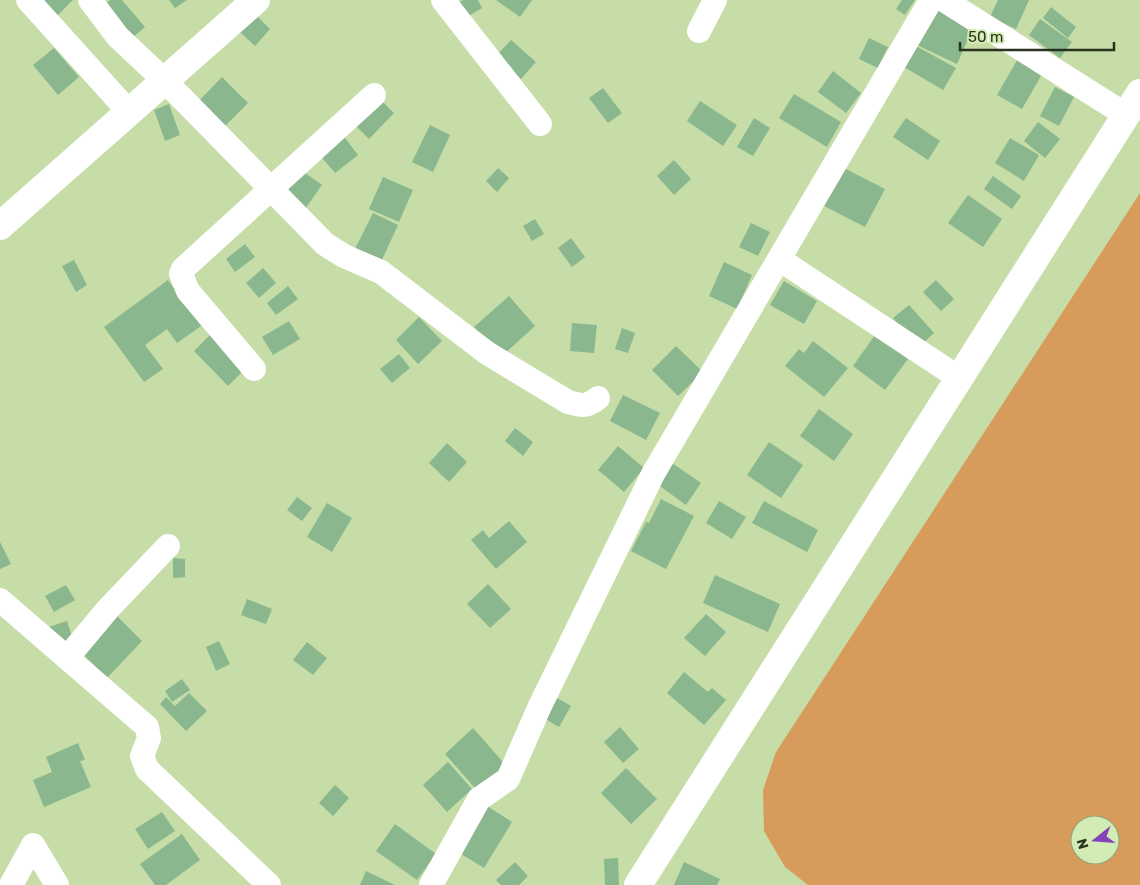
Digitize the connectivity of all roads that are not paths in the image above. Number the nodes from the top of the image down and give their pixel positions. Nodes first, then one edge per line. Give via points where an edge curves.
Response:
1 (28, 0) edge
2 (90, 0) edge
3 (443, 0) edge
4 (715, 0) edge
5 (931, 0) edge
6 (944, 0) edge
7 (248, 2) edge
8 (699, 31) dead end
9 (166, 82) junction
10 (374, 95) dead end
11 (1133, 104) edge
12 (130, 112) junction
13 (540, 124) dead end
14 (270, 188) junction
15 (0, 226) edge
16 (779, 259) junction
17 (254, 369) dead end
18 (959, 378) junction
19 (598, 398) dead end
20 (168, 546) dead end
21 (0, 600) edge
22 (67, 658) junction
23 (11, 885) edge
24 (57, 885) edge
25 (269, 885) edge
26 (430, 885) edge
27 (638, 885) edge

1 - 12 street
2 - 9 street via 118,37
3 - 13 street
4 - 8 street
5 - 16 street
6 - 11 street
7 - 9 main road
9 - 12 main road
9 - 14 street
10 - 14 street
11 - 18 main road
12 - 15 main road
14 - 17 street via 181,274 188,291
14 - 19 street via 325,244 381,272 487,353 568,402 589,405
16 - 18 street
16 - 26 street via 653,474 508,779 479,799
18 - 27 main road
20 - 22 street
21 - 22 street
22 - 25 street via 146,727 149,738 142,756 147,769
23 - 24 street via 32,845

